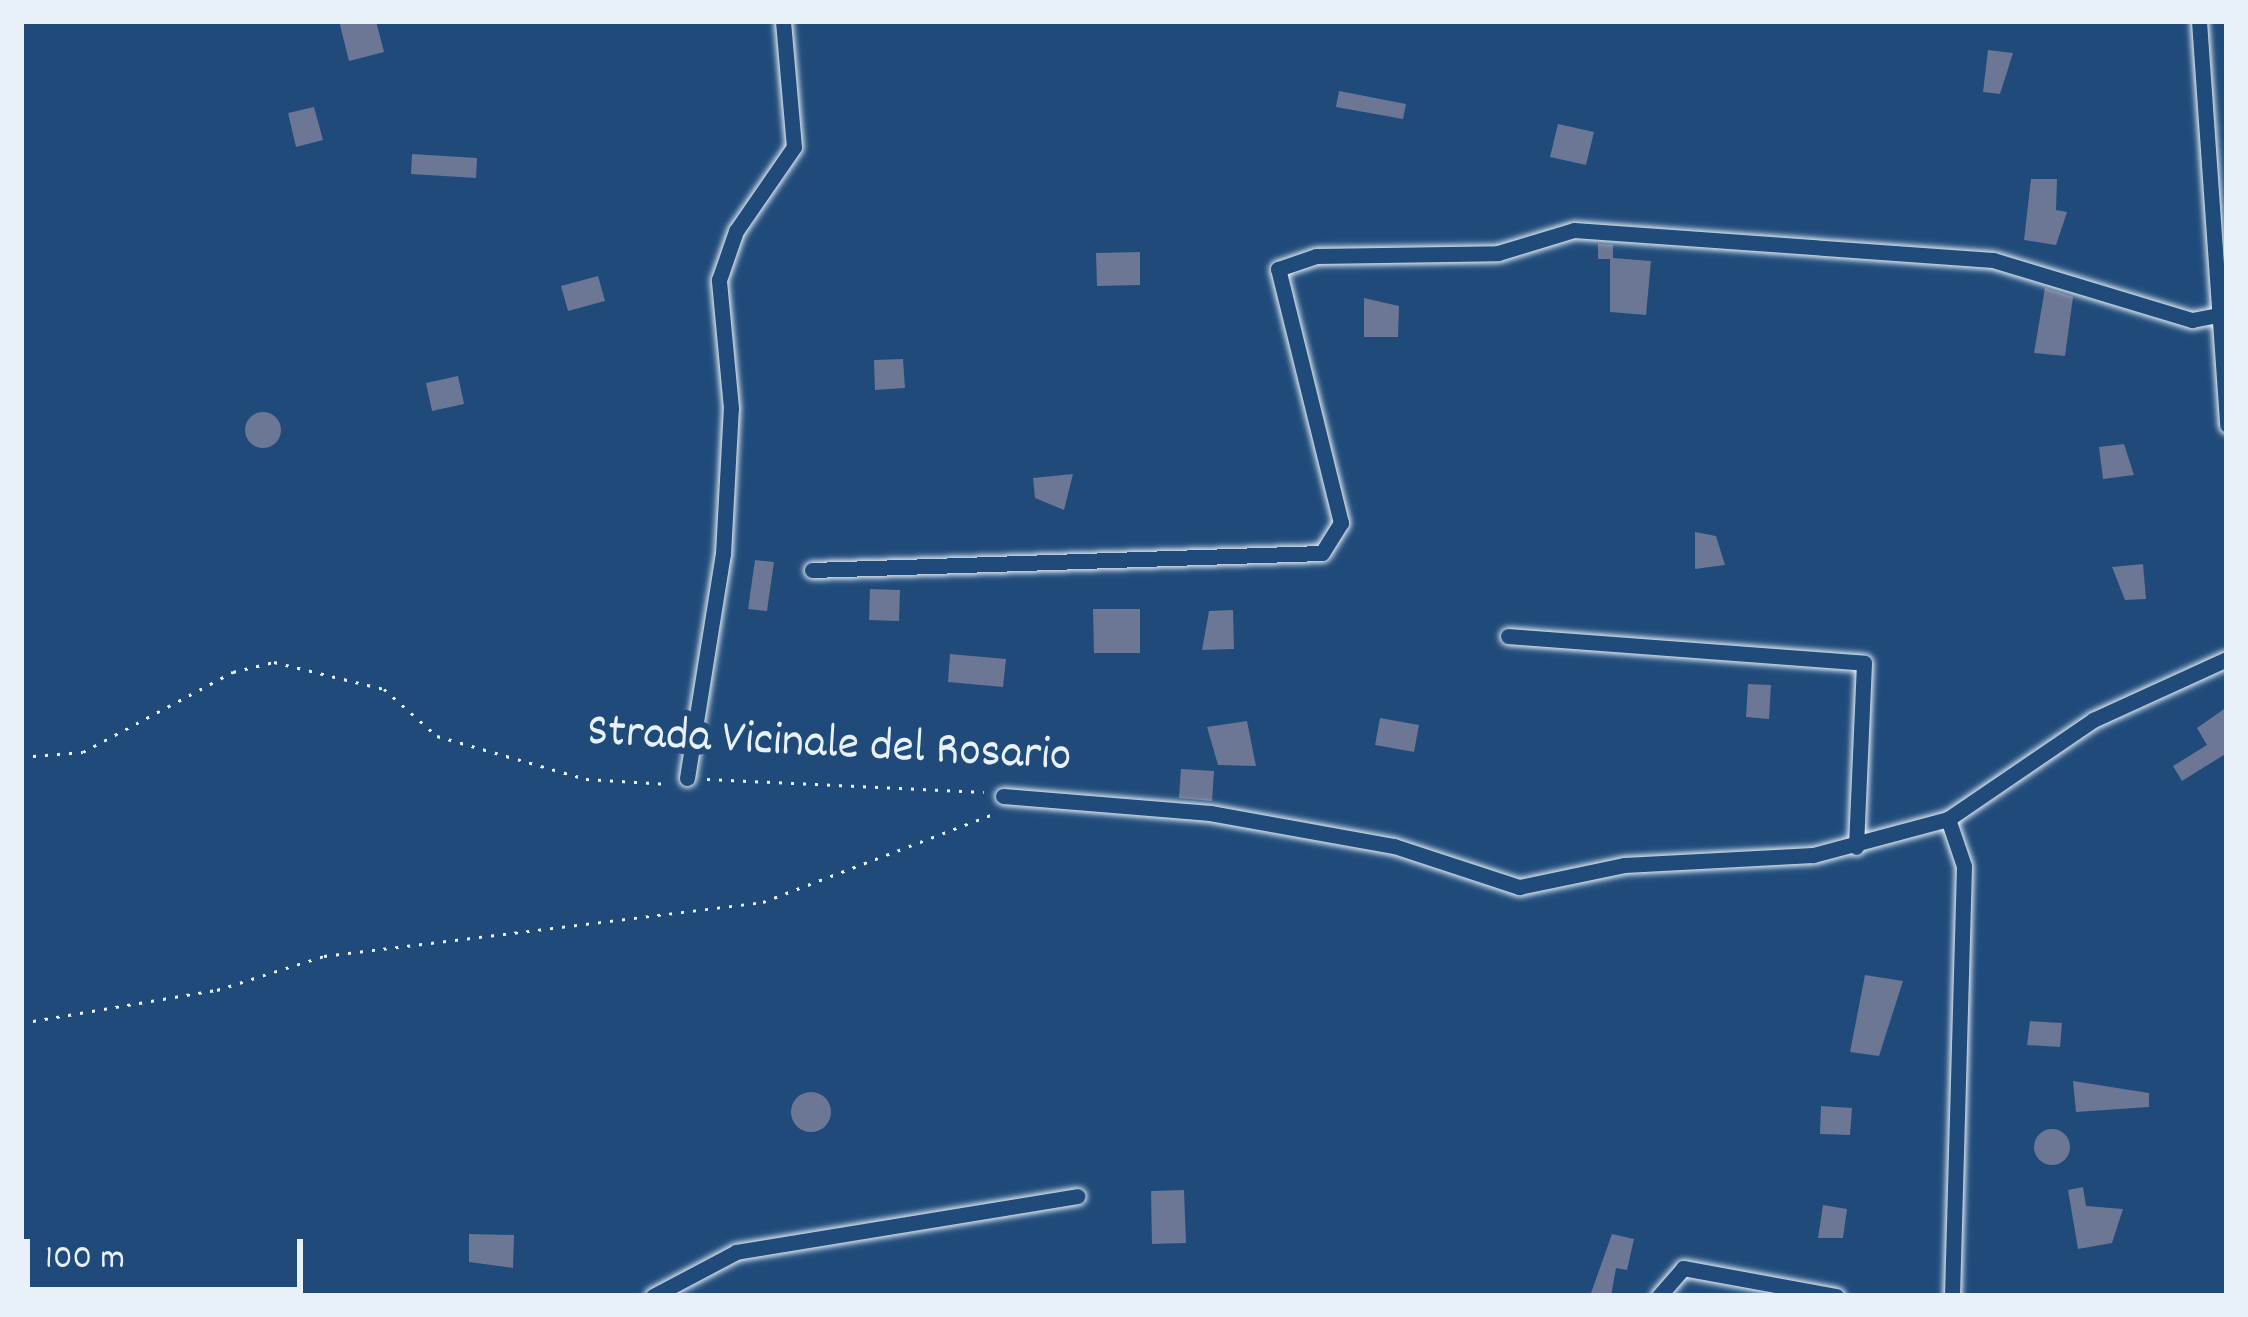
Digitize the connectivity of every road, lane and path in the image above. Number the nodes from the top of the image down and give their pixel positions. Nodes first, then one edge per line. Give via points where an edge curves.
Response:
1 (783, 21) edge
2 (2199, 21) edge
3 (2212, 316) junction
4 (2227, 425) edge
5 (812, 570) dead end
6 (1508, 636) dead end
7 (2227, 659) edge
8 (21, 758) edge
9 (687, 778) junction
10 (1008, 803) junction
11 (1948, 820) junction
12 (1856, 847) junction
13 (21, 1023) edge
14 (1077, 1196) dead end
15 (653, 1296) edge
16 (1659, 1296) edge
17 (1836, 1296) edge
18 (1952, 1296) edge

1 - 9 street via 794,147 736,231 718,280 731,408 723,554
2 - 3 street
3 - 4 street
3 - 5 street via 2192,320 1993,260 1621,233 1574,230 1498,253 1316,256 1278,269 1341,523 1322,553
6 - 12 street via 1808,662 1843,652 1864,663
7 - 11 street, Strada Vicinale del Rosario via 2093,720
8 - 9 path, Strada Vicinale del Rosario via 83,752 232,672 274,662 384,689 437,736 586,779
9 - 10 path, Strada Vicinale del Rosario via 938,782
10 - 12 street, Strada Vicinale del Rosario via 1210,813 1394,846 1519,887 1624,865
10 - 13 path via 763,902 324,956 218,990
11 - 12 street, Strada Vicinale del Rosario
11 - 18 street via 1964,866
14 - 15 street via 736,1252
16 - 17 street via 1683,1268

